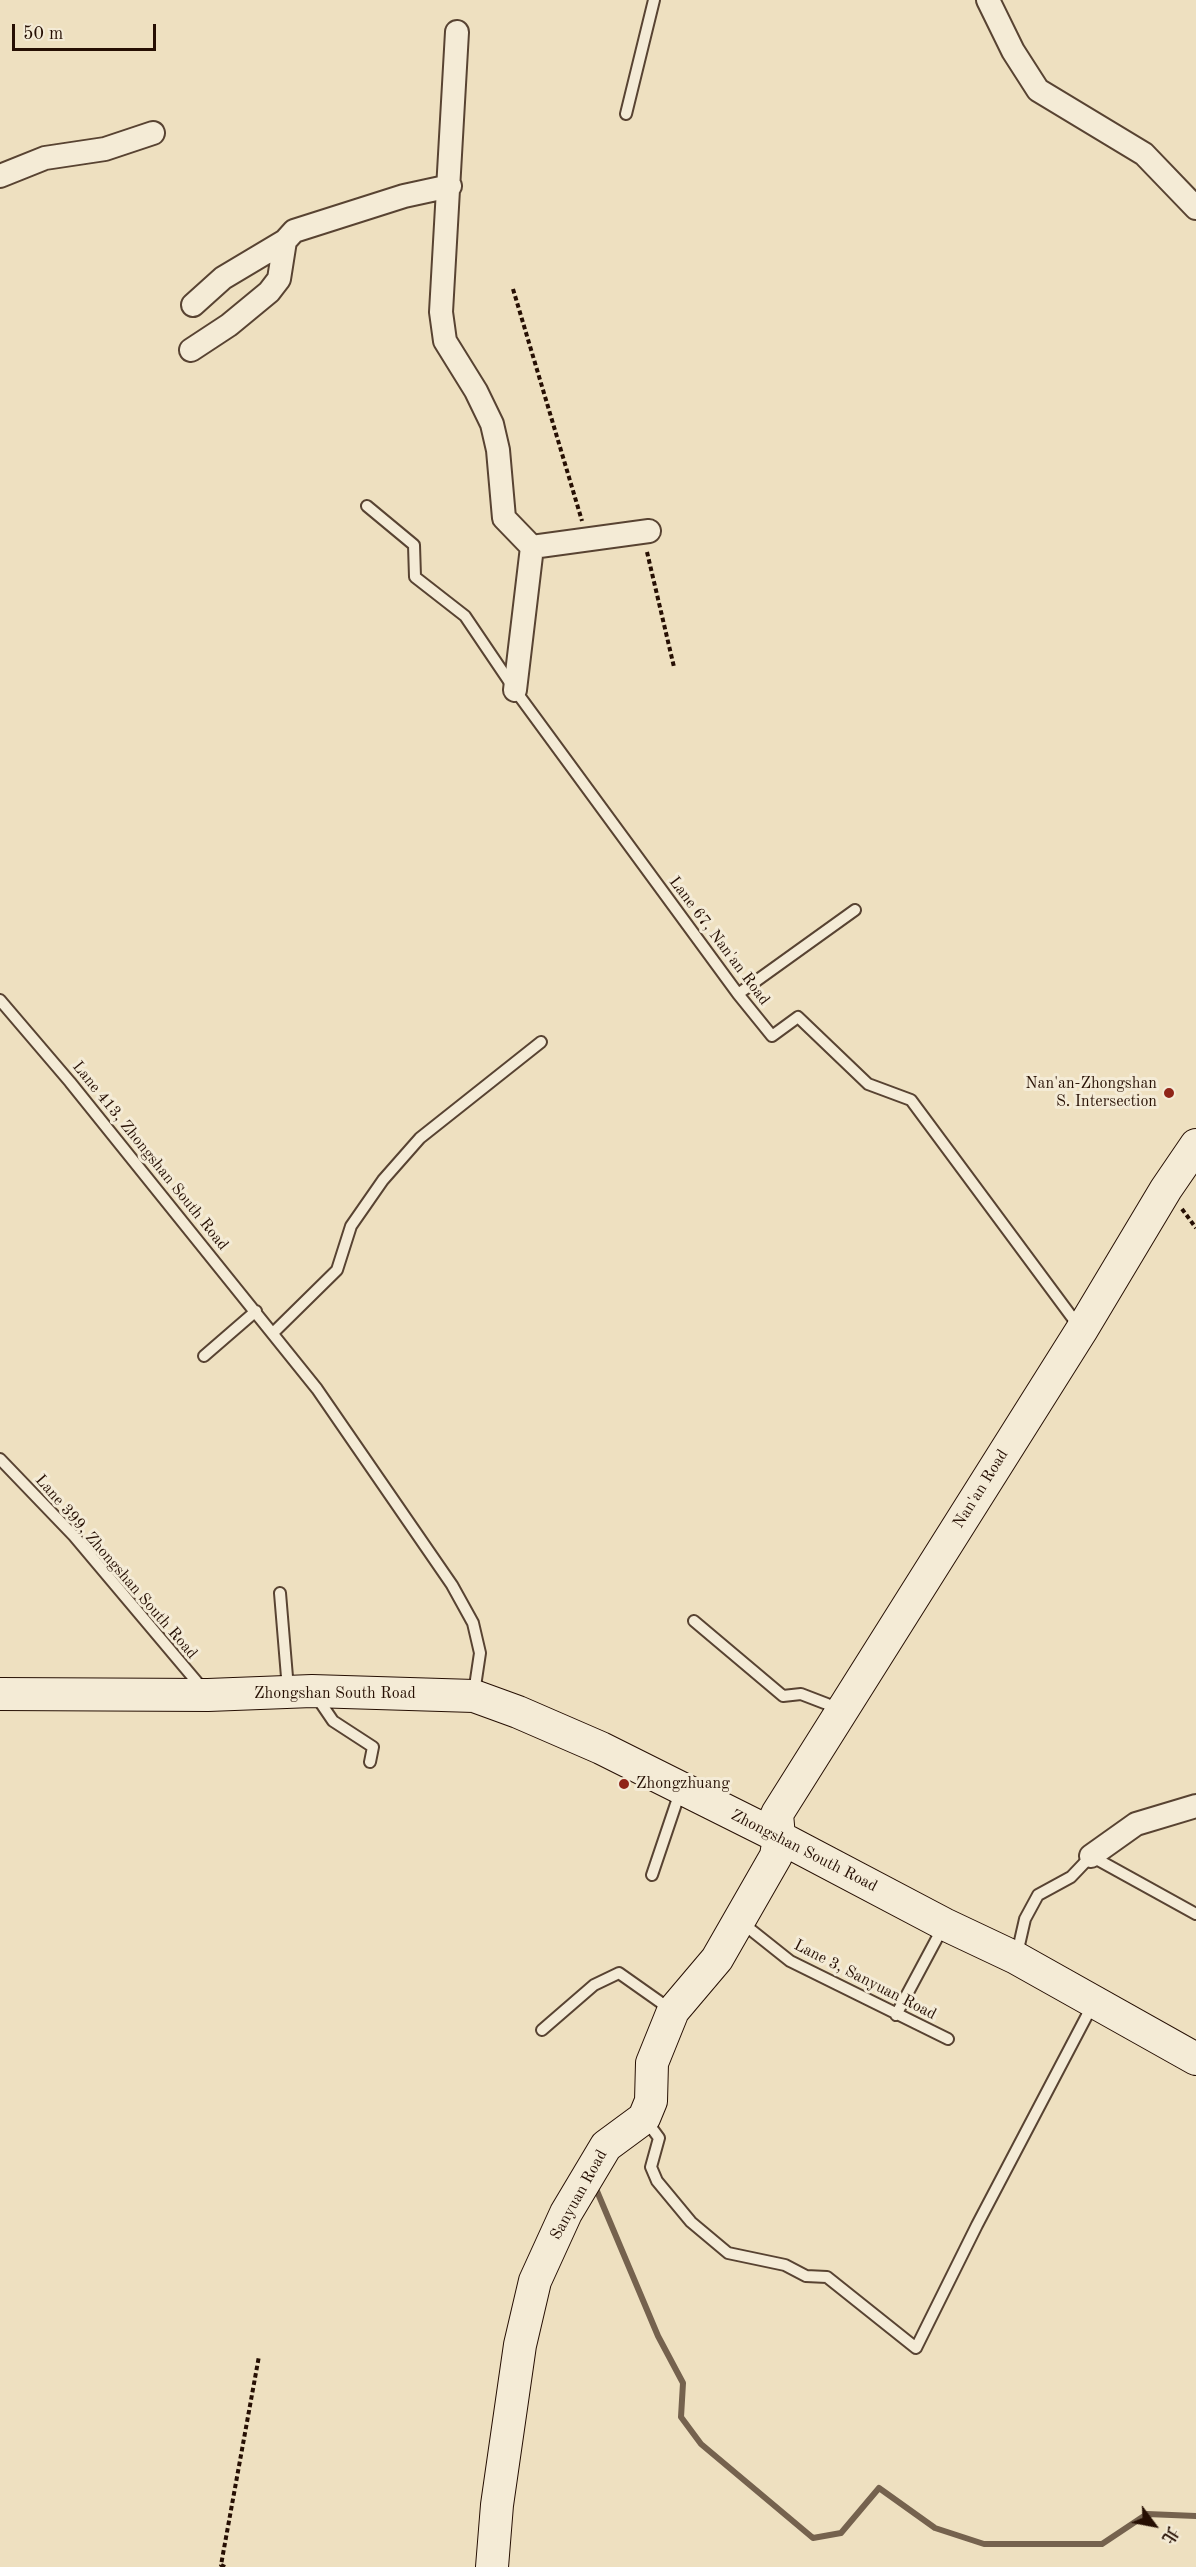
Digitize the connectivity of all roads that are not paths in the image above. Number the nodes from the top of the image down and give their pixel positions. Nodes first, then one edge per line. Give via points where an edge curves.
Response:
1 (654, 0) edge
2 (988, 0) edge
3 (457, 32) dead end
4 (626, 114) dead end
5 (153, 133) dead end
6 (0, 176) edge
7 (450, 186) junction
8 (1196, 208) edge
9 (285, 241) junction
10 (193, 305) dead end
11 (191, 350) dead end
12 (367, 506) dead end
13 (647, 537) road end
14 (532, 547) junction
15 (515, 690) junction
16 (855, 910) dead end
17 (738, 994) junction
18 (0, 1000) edge
19 (541, 1042) dead end
20 (1196, 1145) edge
21 (256, 1311) junction
22 (1082, 1331) junction
23 (273, 1334) junction
24 (204, 1356) dead end
25 (0, 1459) edge
26 (280, 1593) dead end
27 (694, 1621) dead end
28 (300, 1691) junction
29 (0, 1694) edge
30 (208, 1695) junction
31 (474, 1696) junction
32 (841, 1709) junction
33 (370, 1762) dead end
34 (681, 1789) junction
35 (1196, 1806) edge
36 (779, 1837) junction
37 (1091, 1856) junction
38 (652, 1875) dead end
39 (1196, 1914) edge
40 (741, 1922) junction
41 (944, 1924) junction
42 (1016, 1958) junction
43 (1095, 2001) junction
44 (672, 2011) junction
45 (896, 2015) junction
46 (542, 2030) dead end
47 (948, 2039) dead end
48 (1196, 2059) edge
49 (645, 2118) junction
50 (492, 2567) edge

1 - 4 lane
2 - 8 street via 1038,90 1144,154
3 - 7 street
5 - 6 street via 105,149 45,158
7 - 9 street via 305,227 294,231
7 - 14 street via 441,312 445,340 477,391 492,424 504,518
9 - 10 street via 223,278
9 - 11 street via 279,279 269,292
12 - 15 lane, Lane 67, Nan'an Road via 414,545 415,577 465,616
13 - 14 street
14 - 15 street
15 - 17 lane, Lane 67, Nan'an Road
16 - 17 lane
17 - 22 lane, Lane 67, Nan'an Road via 772,1036 798,1017 868,1084 911,1100
18 - 21 lane, Lane 413, Zhongshan South Road
19 - 23 lane via 420,1138 383,1180 351,1226 337,1270
20 - 22 street, Nan'an Road
21 - 23 lane, Lane 413, Zhongshan South Road
21 - 24 lane
22 - 32 street, Nan'an Road
23 - 31 lane, Lane 413, Zhongshan South Road via 317,1389 452,1586 473,1623 480,1653
25 - 30 lane, Lane 399, Zhongshan South Road via 74,1536
26 - 28 lane
27 - 32 lane via 783,1696 801,1694
28 - 30 street, Zhongshan South Road
28 - 31 street, Zhongshan South Road
28 - 33 lane via 333,1721 373,1747
29 - 30 street, Zhongshan South Road
31 - 34 street, Zhongshan South Road via 590,1744
32 - 36 street, Nan'an Road via 777,1814
34 - 36 street, Zhongshan South Road
34 - 38 lane
35 - 37 street via 1136,1824
36 - 40 street via 776,1856
36 - 41 street, Zhongshan South Road
37 - 39 lane
37 - 42 lane via 1071,1877 1038,1895 1025,1919
40 - 44 street via 717,1959
40 - 45 lane, Lane 3, Sanyuan Road via 790,1961
41 - 42 street, Zhongshan South Road
41 - 45 lane
42 - 43 street, Zhongshan South Road
43 - 48 street, Zhongshan South Road
43 - 49 lane via 916,2348 827,2277 806,2276 785,2265 728,2253 691,2223 654,2174 651,2167 659,2138
44 - 46 lane via 619,1972 594,1985
44 - 49 street via 652,2062 651,2101
45 - 47 lane, Lane 3, Sanyuan Road
49 - 50 street, Sanyuan Road via 606,2146 566,2213 535,2281 520,2345

